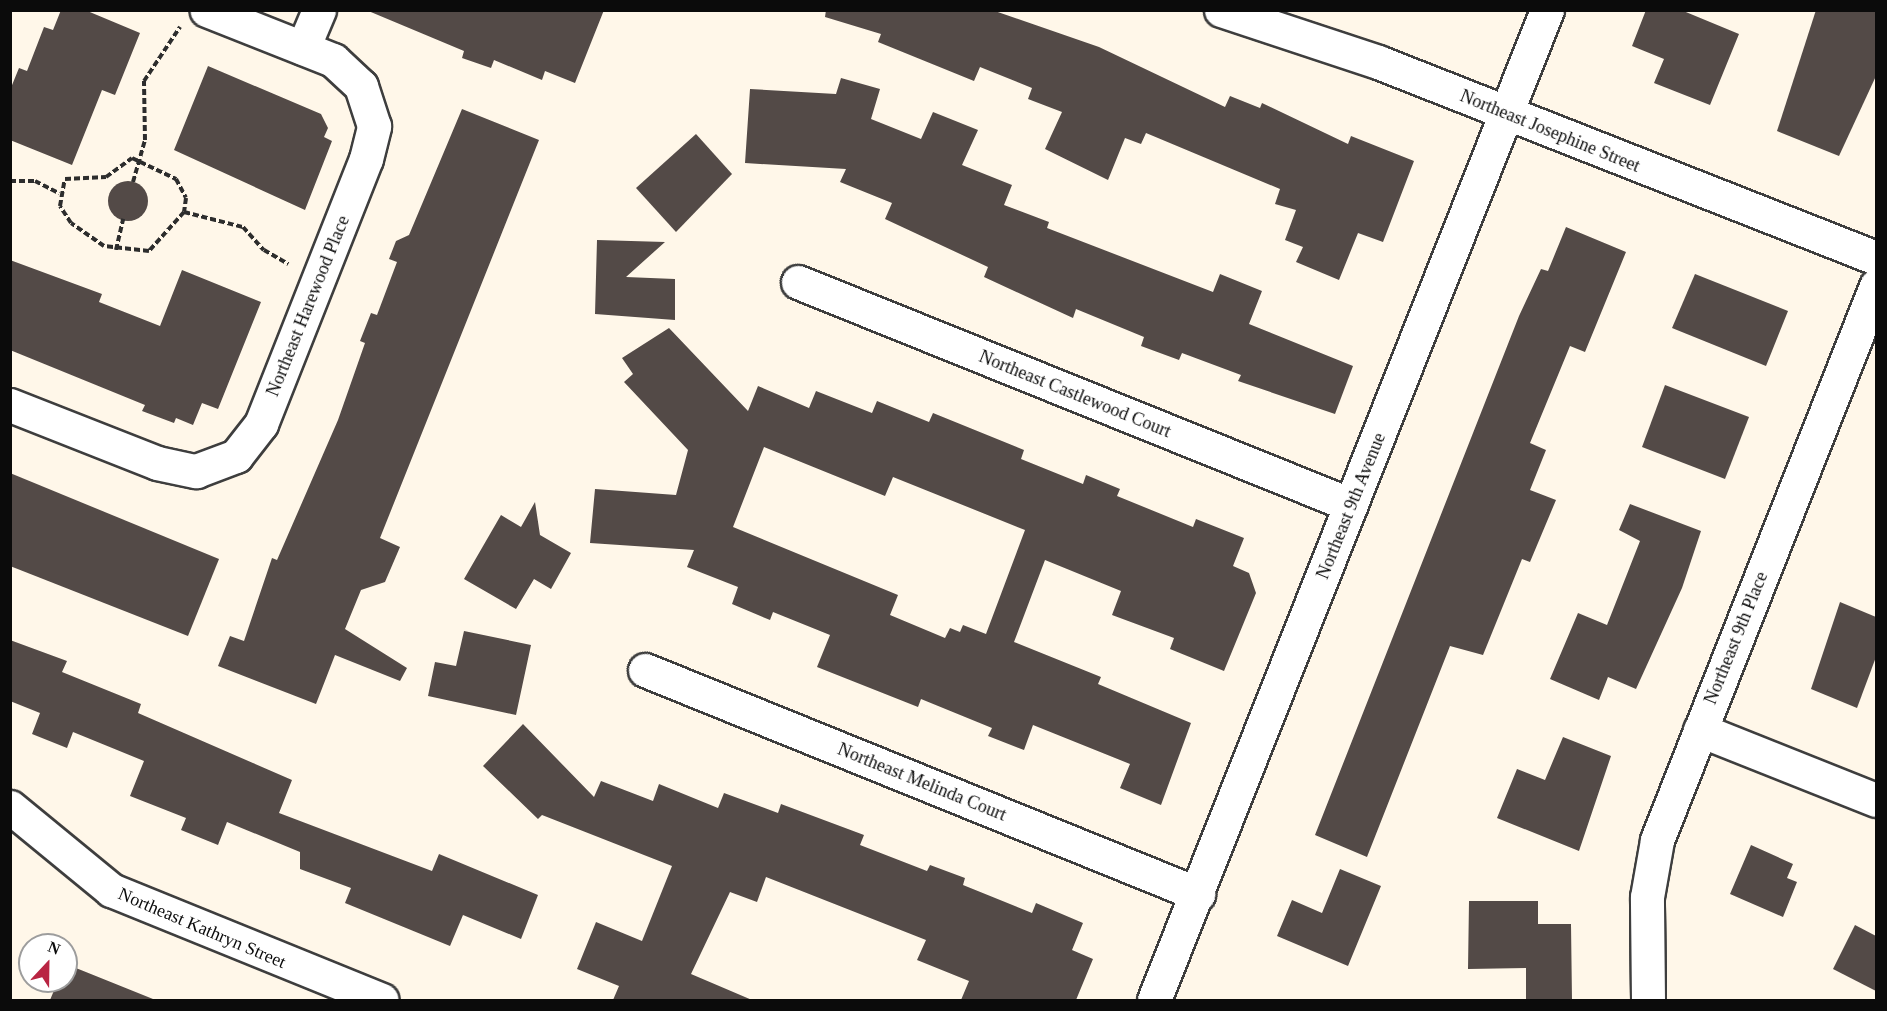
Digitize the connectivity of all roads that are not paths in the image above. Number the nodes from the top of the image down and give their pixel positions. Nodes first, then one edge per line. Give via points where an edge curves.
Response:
1 (319, 10) edge
2 (1221, 10) edge
3 (1547, 10) edge
4 (194, 16) edge
5 (303, 48) junction
6 (1506, 114) junction
7 (1876, 258) edge
8 (798, 282) dead end
9 (1876, 285) edge
10 (10, 405) edge
11 (1351, 506) junction
12 (645, 670) dead end
13 (1700, 730) junction
14 (1876, 800) edge
15 (10, 807) edge
16 (1198, 894) junction
17 (382, 1000) edge
18 (1154, 1000) edge
19 (1648, 1000) edge

1 - 5 street
2 - 6 street, Northeast Josephine Street via 1378,62
3 - 6 street, Northeast 9th Avenue
4 - 5 street, Northeast Harewood Place
5 - 10 street, Northeast Harewood Place via 348,72 370,106 374,126 362,170 261,424 236,456 196,471 157,463
6 - 7 street, Northeast Josephine Street
6 - 11 street, Northeast 9th Avenue
8 - 11 street, Northeast Castlewood Court
9 - 13 street, Northeast 9th Place
11 - 16 street, Northeast 9th Avenue
12 - 16 street, Northeast Melinda Court
13 - 14 street
13 - 19 street, Northeast 9th Place via 1657,840 1647,897
15 - 17 street, Northeast Kathryn Street via 111,890
16 - 18 street, Northeast 9th Avenue

